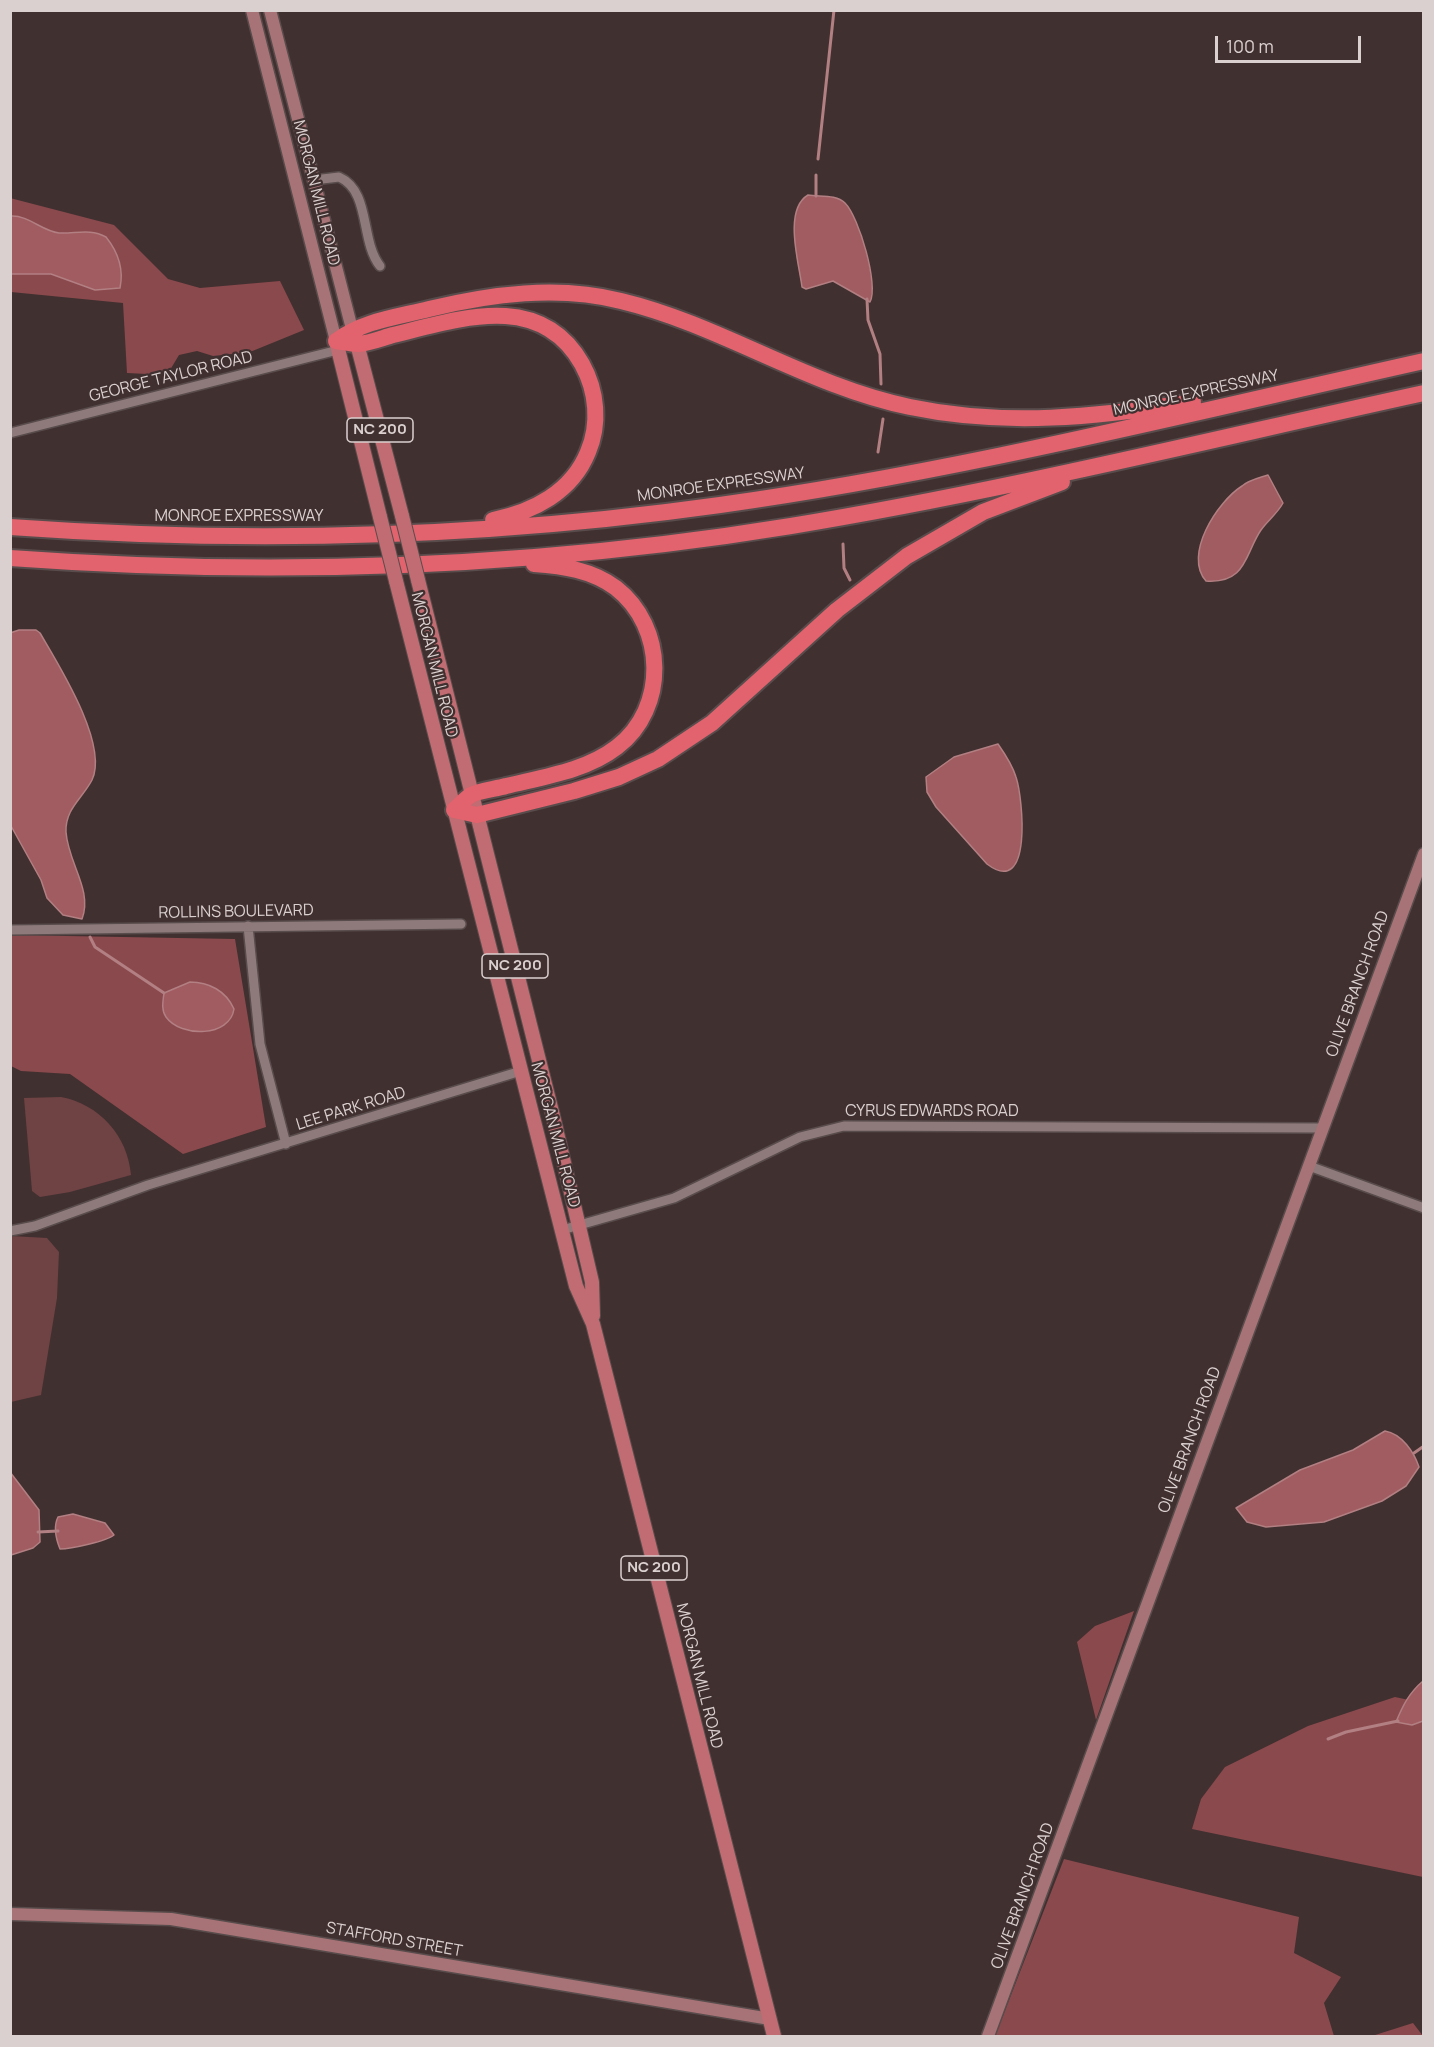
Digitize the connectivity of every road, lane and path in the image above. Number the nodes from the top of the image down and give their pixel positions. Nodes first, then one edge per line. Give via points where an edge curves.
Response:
1 (252, 10) edge
2 (270, 10) edge
3 (314, 180) junction
4 (380, 266) dead end
5 (355, 336) junction
6 (337, 345) junction
7 (1424, 361) edge
8 (1360, 375) junction
9 (1424, 393) edge
10 (10, 434) edge
11 (1169, 449) junction
12 (10, 527) edge
13 (424, 532) junction
14 (10, 558) edge
15 (458, 561) junction
16 (472, 795) junction
17 (454, 810) junction
18 (477, 815) junction
19 (1424, 854) edge
20 (461, 924) dead end
21 (248, 926) junction
22 (10, 930) edge
23 (521, 1071) junction
24 (1322, 1128) junction
25 (286, 1144) junction
26 (1309, 1166) junction
27 (1424, 1208) edge
28 (578, 1226) junction
29 (562, 1230) junction
30 (10, 1231) edge
31 (593, 1324) junction
32 (10, 1914) edge
33 (770, 2019) junction
34 (774, 2037) edge
35 (988, 2037) edge

1 - 6 street, MORGAN MILL ROAD / NC 200
2 - 3 street, MORGAN MILL ROAD / NC 200
3 - 4 street via 339,177 354,189 371,250
3 - 5 street, MORGAN MILL ROAD / NC 200
5 - 6 highway
5 - 8 highway via 487,297 532,293 597,296 662,313 815,378 878,399 942,413 1008,419 1107,415
5 - 13 highway via 469,317 514,316 556,335 573,351 589,379 596,411 591,443 578,471 564,487 517,514
5 - 16 main road, MORGAN MILL ROAD / NC 200, bridge
6 - 10 street, GEORGE TAYLOR ROAD
6 - 17 main road, MORGAN MILL ROAD / NC 200, bridge
7 - 8 highway, MONROE EXPRESSWAY
8 - 13 highway, MONROE EXPRESSWAY via 980,459 807,492 643,515
9 - 11 highway
11 - 15 highway via 921,503 790,526 657,544
11 - 18 highway via 1024,495 925,544 853,596 712,723 658,759 597,784
12 - 13 highway, MONROE EXPRESSWAY via 203,536
14 - 15 highway via 247,567
15 - 16 highway via 553,566 597,577 633,606 650,638 655,662 653,688 645,711 633,732 616,748 569,770
16 - 17 highway
16 - 18 main road, MORGAN MILL ROAD / NC 200
17 - 18 highway
17 - 23 main road, MORGAN MILL ROAD / NC 200
18 - 28 main road, MORGAN MILL ROAD / NC 200
19 - 24 street, OLIVE BRANCH ROAD
20 - 21 street, ROLLINS BOULEVARD
21 - 22 street, ROLLINS BOULEVARD
21 - 25 street via 260,1044
23 - 25 street, LEE PARK ROAD
23 - 29 main road, MORGAN MILL ROAD / NC 200
24 - 26 street, OLIVE BRANCH ROAD
24 - 28 street, CYRUS EDWARDS ROAD via 844,1126 800,1137 674,1198
25 - 30 street, LEE PARK ROAD
26 - 27 street
26 - 35 street, OLIVE BRANCH ROAD
28 - 29 street, CYRUS EDWARDS ROAD
28 - 31 main road, MORGAN MILL ROAD / NC 200 via 592,1282
29 - 31 main road, MORGAN MILL ROAD / NC 200 via 576,1286
31 - 33 main road, MORGAN MILL ROAD / NC 200
32 - 33 street, STAFFORD STREET via 171,1919
33 - 34 main road, MORGAN MILL ROAD / NC 200

